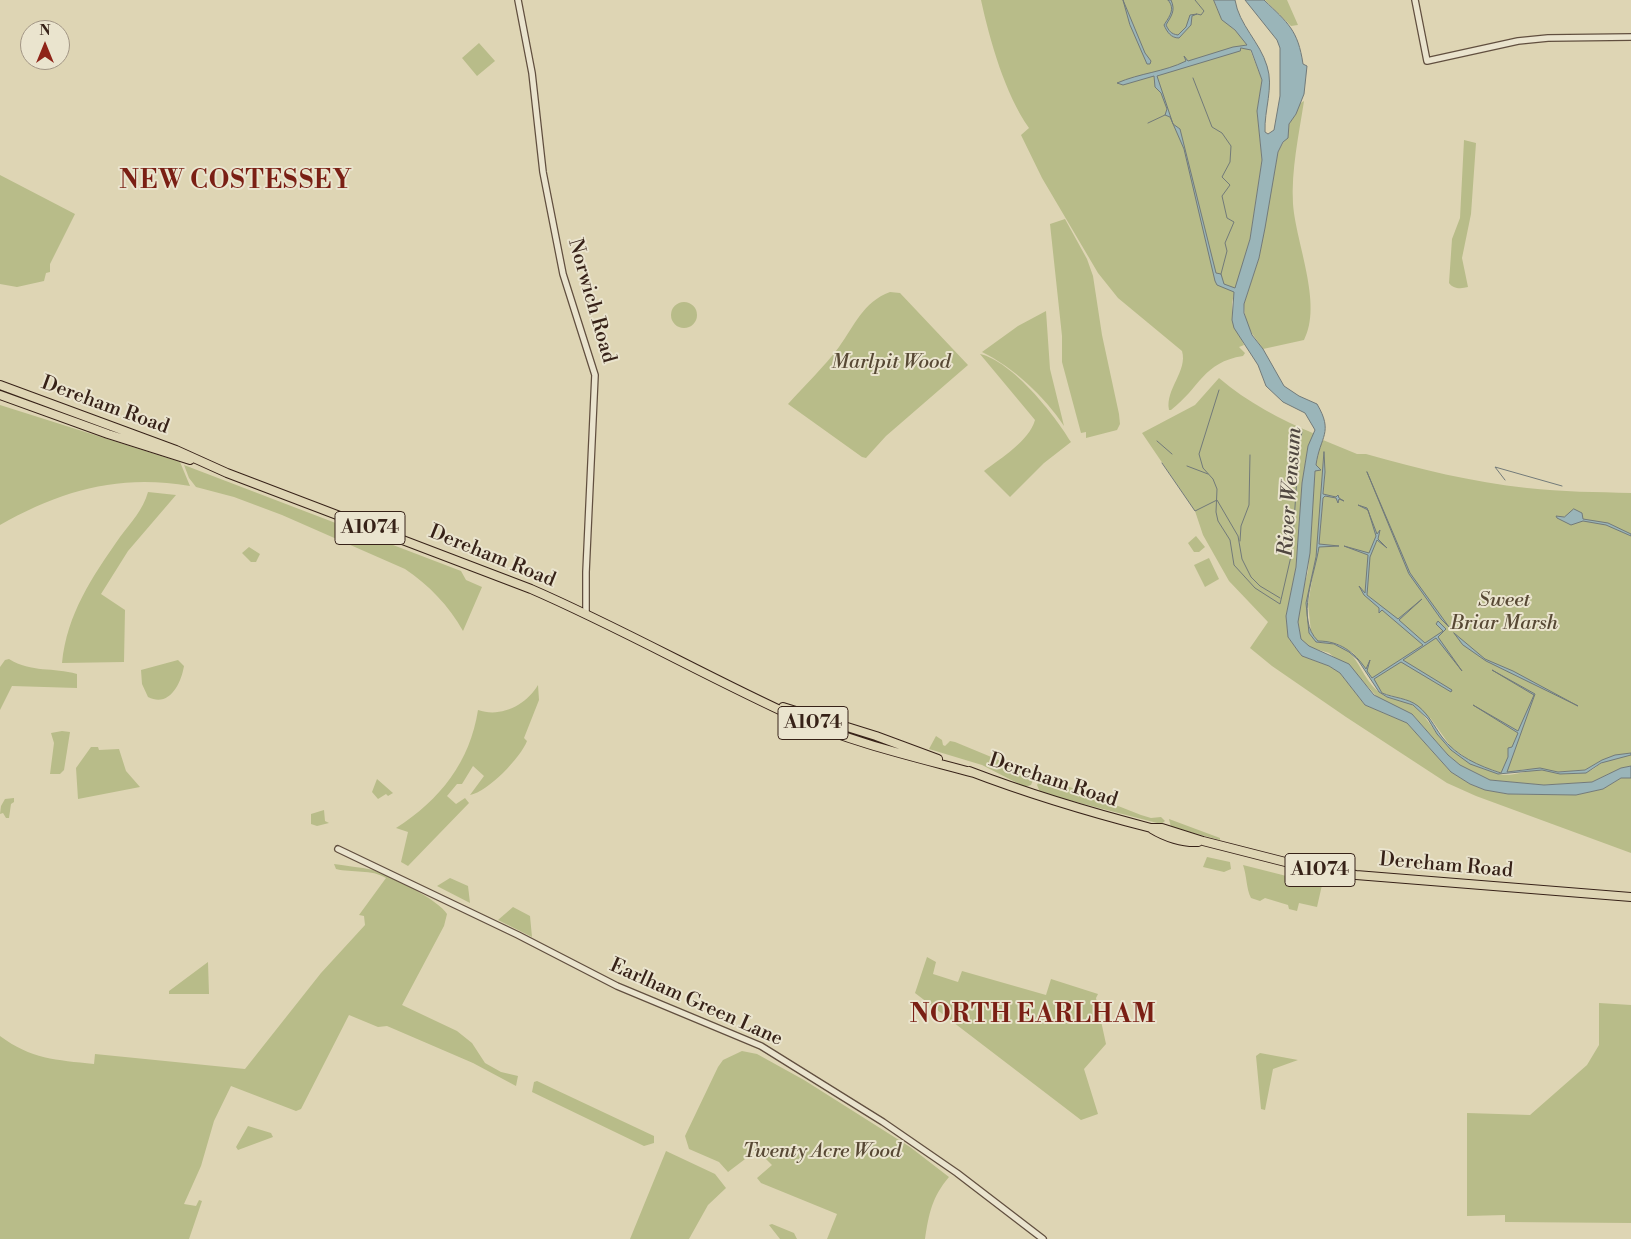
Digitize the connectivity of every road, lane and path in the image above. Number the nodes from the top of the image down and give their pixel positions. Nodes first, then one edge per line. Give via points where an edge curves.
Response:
1 (518, 0) edge
2 (1415, 0) edge
3 (1631, 37) edge
4 (0, 385) edge
5 (0, 395) edge
6 (65, 409) junction
7 (62, 418) junction
8 (197, 461) junction
9 (586, 614) junction
10 (338, 849) dead end
11 (1631, 897) edge
12 (1043, 1239) edge

1 - 9 street, Norwich Road via 532,74 543,172 563,274 595,375
2 - 3 street via 1427,61 1518,41
4 - 6 highway, Dereham Road / A1074
5 - 7 highway, Dereham Road / A1074
6 - 7 highway
6 - 8 highway, Dereham Road / A1074 via 176,450
7 - 8 highway, Dereham Road / A1074 via 173,456
8 - 9 highway, Dereham Road / A1074 via 465,563
9 - 11 highway, Dereham Road / A1074 via 767,702 876,736 1039,797 1151,828 1187,842 1203,842 1356,875
10 - 12 street, Earlham Green Lane via 617,986 761,1046 883,1122 957,1173

